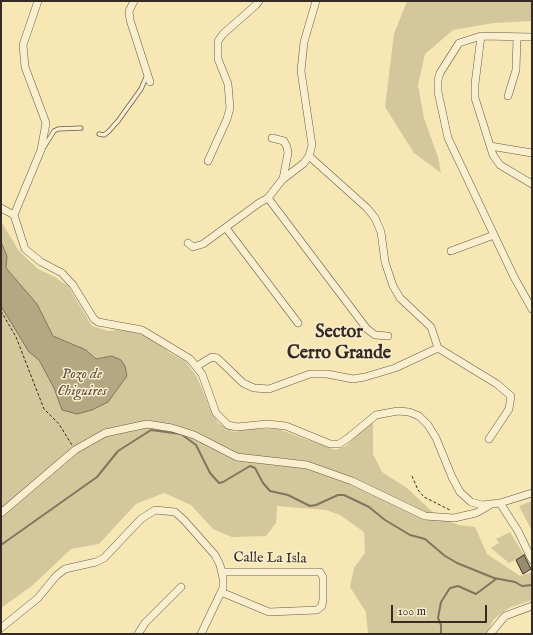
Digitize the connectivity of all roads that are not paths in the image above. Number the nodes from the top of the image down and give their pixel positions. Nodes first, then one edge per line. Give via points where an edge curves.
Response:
1 (38, 1) edge
2 (134, 1) edge
3 (259, 1) edge
4 (316, 1) edge
5 (481, 36) junction
6 (517, 36) junction
7 (532, 37) edge
8 (147, 74) junction
9 (150, 82) dead end
10 (508, 96) dead end
11 (81, 128) dead end
12 (99, 134) dead end
13 (272, 138) dead end
14 (490, 146) junction
15 (41, 150) junction
16 (532, 153) edge
17 (309, 156) junction
18 (208, 161) dead end
19 (283, 179) junction
20 (532, 184) edge
21 (268, 198) junction
22 (1, 208) edge
23 (14, 215) junction
24 (226, 228) junction
25 (494, 235) junction
26 (188, 243) dead end
27 (451, 251) dead end
28 (532, 309) edge
29 (298, 323) dead end
30 (388, 336) dead end
31 (438, 348) junction
32 (197, 366) junction
33 (488, 439) dead end
34 (532, 493) edge
35 (500, 503) junction
36 (492, 504) junction
37 (1, 513) edge
38 (532, 560) edge
39 (222, 572) junction
40 (181, 587) dead end
41 (221, 592) junction
42 (532, 606) edge
43 (1, 628) edge
44 (138, 634) edge
45 (201, 634) edge
46 (490, 634) edge

1 - 15 street via 24,45 25,67 46,123
2 - 8 street via 129,11 130,20
3 - 18 street via 218,41 218,59 228,84 230,108
4 - 17 street via 304,42 301,71 312,144
5 - 6 street
5 - 14 street via 475,98
5 - 25 street via 460,43 440,73 438,92 448,138
6 - 7 street
6 - 10 street via 516,70
8 - 9 street
8 - 12 lane via 141,89 126,112 108,132
11 - 15 lane via 58,128
13 - 19 street via 284,141 287,147
14 - 16 street
14 - 20 street via 500,165
15 - 23 street
17 - 19 street
17 - 31 street via 375,218 381,232 385,262 393,286 400,298 431,327
19 - 21 street
21 - 24 street
21 - 30 street via 367,329 375,335
22 - 23 street
23 - 32 street via 25,249 66,277 94,319 98,322 142,330 174,348
24 - 26 street via 196,247
24 - 29 street
25 - 27 street
25 - 28 street
31 - 32 street via 395,368 365,377 353,379 310,374 269,389 254,388 243,383 217,358 212,357
31 - 33 street via 497,384 511,396 508,409
32 - 36 street via 220,418 228,425 286,426 330,444 339,444 376,415 398,411 419,416 436,438 460,492 471,502
34 - 35 street
35 - 36 street
35 - 38 street
36 - 37 street via 476,513 454,518 424,516 352,481 315,468 236,457 194,435 148,424 105,433 75,450
39 - 41 street
39 - 41 street, Calle La Isla via 320,572 323,577 323,599 322,606 317,610 269,612
39 - 43 street via 215,555 184,520 175,512 155,510 142,519 104,558 65,568 19,616
40 - 44 street
41 - 45 street
42 - 46 street via 505,616

